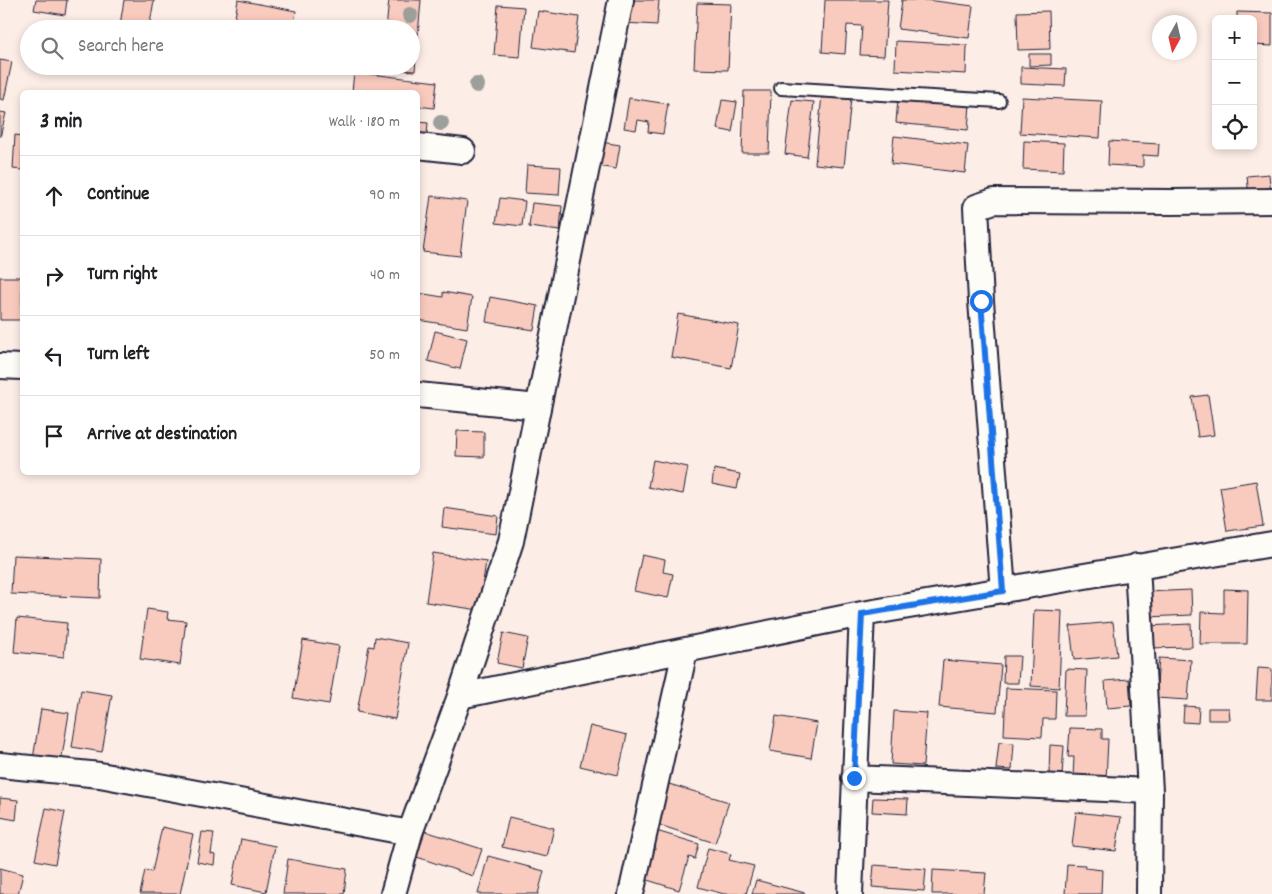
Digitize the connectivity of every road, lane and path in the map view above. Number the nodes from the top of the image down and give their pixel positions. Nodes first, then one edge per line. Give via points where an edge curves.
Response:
1 (620, 0) edge
2 (781, 88) dead end
3 (999, 101) dead end
4 (420, 146) edge
5 (463, 151) dead end
6 (1272, 201) edge
7 (0, 366) edge
8 (20, 367) edge
9 (420, 395) edge
10 (538, 407) junction
11 (1272, 544) edge
12 (1137, 566) junction
13 (1003, 591) junction
14 (862, 614) junction
15 (685, 651) junction
16 (460, 696) junction
17 (0, 765) edge
18 (854, 778) junction
19 (1150, 791) junction
20 (410, 833) junction
21 (638, 892) edge
22 (393, 894) edge
23 (850, 894) edge
24 (1149, 894) edge

1 - 10 street
2 - 3 lane
4 - 5 street
6 - 13 street via 994,201 976,207
7 - 8 street
9 - 10 street
10 - 16 street via 511,541
11 - 12 street
12 - 13 street
12 - 19 street
13 - 14 street
14 - 15 street
14 - 18 street
15 - 16 street
15 - 21 street
16 - 20 street
17 - 20 street via 100,775
18 - 19 street
18 - 23 street
19 - 24 street
20 - 22 street

